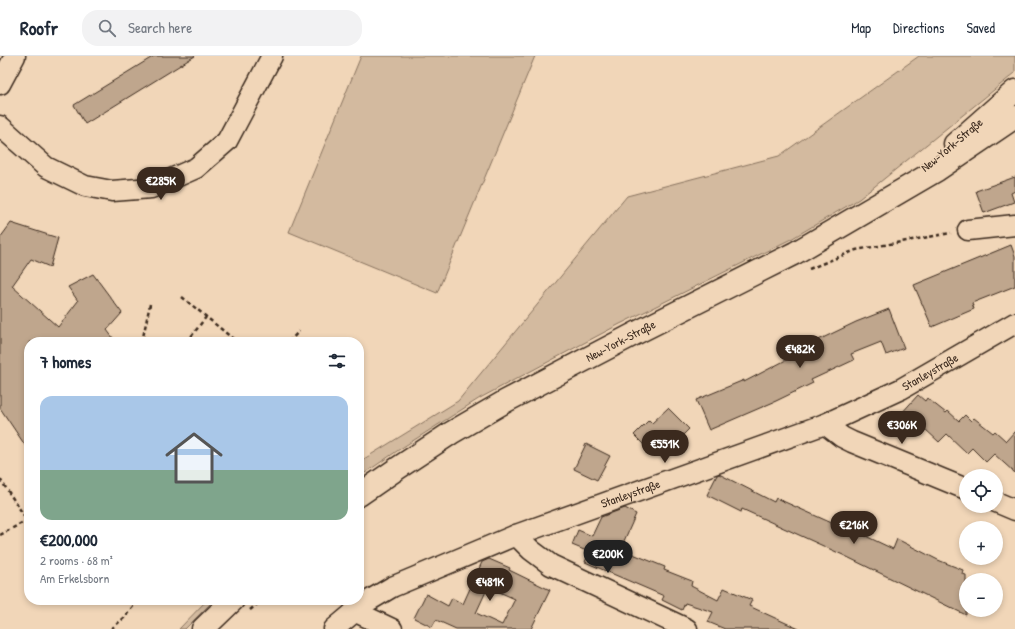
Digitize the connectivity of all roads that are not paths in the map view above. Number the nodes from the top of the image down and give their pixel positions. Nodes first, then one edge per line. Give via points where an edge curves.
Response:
1 (15, 56) edge
2 (272, 56) edge
3 (0, 84) edge
4 (1015, 91) edge
5 (1015, 117) edge
6 (0, 126) edge
7 (888, 198) junction
8 (1015, 226) edge
9 (968, 230) road end
10 (1015, 323) edge
11 (824, 424) junction
12 (959, 486) edge
13 (364, 492) edge
14 (1003, 505) edge
15 (1015, 510) edge
16 (516, 535) junction
17 (364, 604) edge
18 (228, 605) edge
19 (362, 605) edge
20 (354, 611) junction
21 (203, 629) edge
22 (334, 629) edge
23 (392, 629) edge
24 (687, 629) edge

1 - 3 street
2 - 6 street via 227,141 196,168 151,188 112,191 85,186 46,167
4 - 7 main road, New-York-Straße via 972,130
5 - 7 main road, New-York-Straße via 937,170
7 - 13 main road, New-York-Straße via 795,253 506,400 451,433
8 - 9 street
10 - 11 street, Stanleystraße via 901,389
11 - 12 street via 852,442
11 - 16 street, Stanleystraße
14 - 15 street
16 - 17 street, Stanleystraße via 392,587
16 - 24 street via 551,565
18 - 21 main road
19 - 20 street, Stanleystraße
20 - 22 street, Stanleystraße
20 - 23 street

